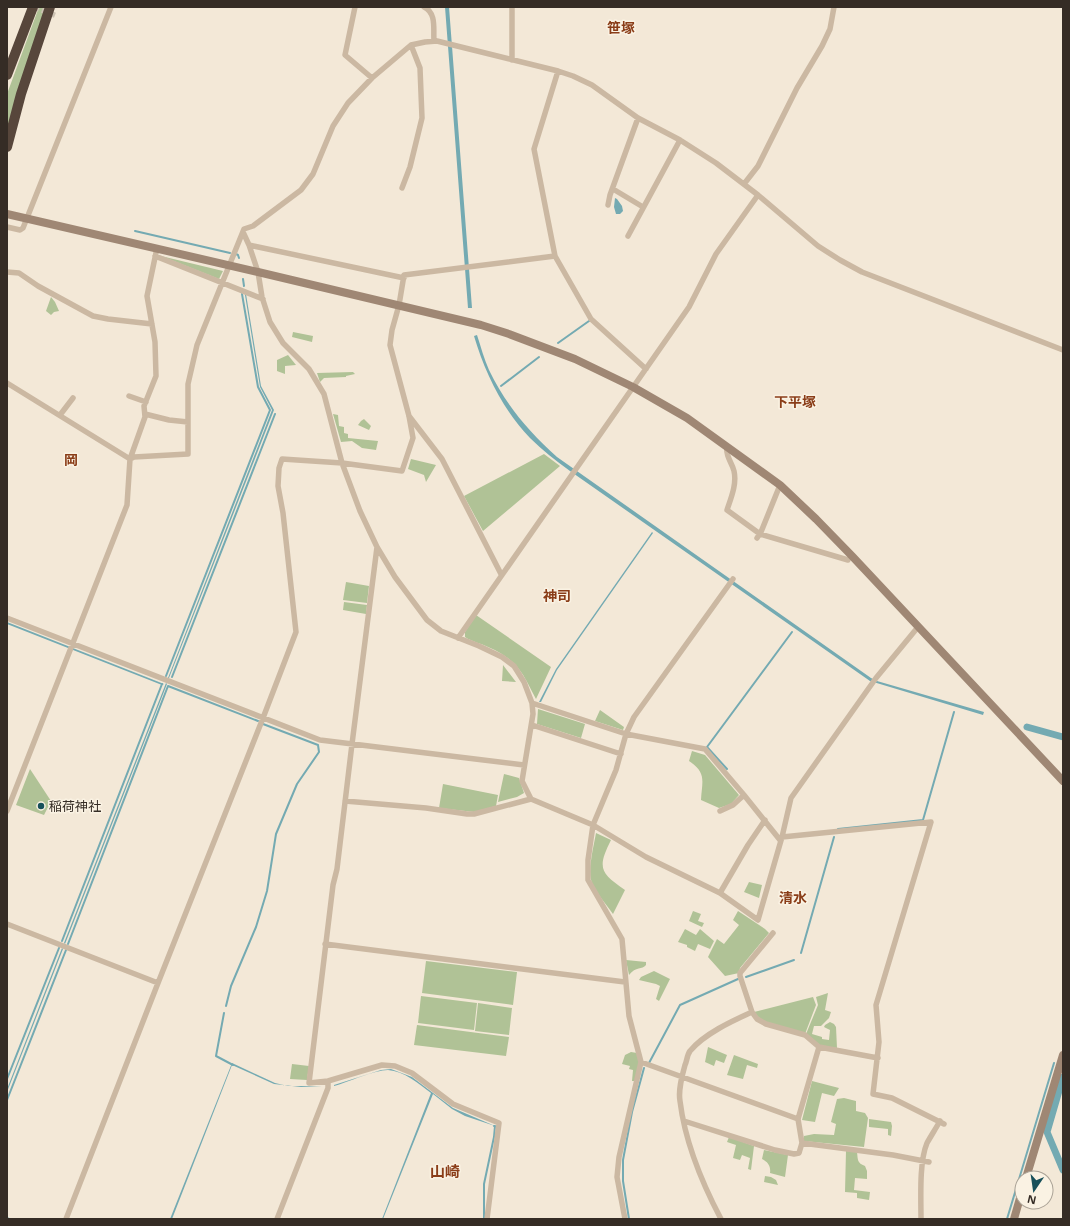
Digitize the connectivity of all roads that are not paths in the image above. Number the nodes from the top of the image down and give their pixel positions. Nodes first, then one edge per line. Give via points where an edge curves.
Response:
1 (33, 7) edge
2 (50, 7) edge
3 (111, 7) edge
4 (355, 7) edge
5 (424, 7) edge
6 (512, 7) edge
7 (834, 7) edge
8 (434, 41) junction
9 (411, 45) junction
10 (18, 46) junction
11 (512, 60) junction
12 (7, 66) edge
13 (558, 71) junction
14 (7, 75) edge
15 (372, 78) junction
16 (638, 118) junction
17 (680, 140) junction
18 (7, 147) edge
19 (744, 184) junction
20 (402, 188) dead end
21 (613, 189) junction
22 (758, 195) junction
23 (608, 205) dead end
24 (643, 207) junction
25 (7, 214) edge
26 (27, 219) junction
27 (7, 228) edge
28 (243, 232) junction
29 (628, 236) dead end
30 (249, 245) junction
31 (156, 252) junction
32 (555, 256) junction
33 (229, 265) junction
34 (7, 272) edge
35 (258, 272) junction
36 (404, 278) junction
37 (222, 283) junction
38 (263, 299) junction
39 (400, 305) junction
40 (152, 324) junction
41 (1063, 350) edge
42 (646, 369) junction
43 (7, 383) edge
44 (633, 387) junction
45 (129, 396) dead end
46 (73, 398) dead end
47 (146, 402) junction
48 (145, 414) junction
49 (60, 415) junction
50 (409, 416) junction
51 (188, 422) junction
52 (727, 447) junction
53 (130, 459) junction
54 (342, 463) junction
55 (780, 485) junction
56 (758, 536) junction
57 (377, 546) junction
58 (848, 560) dead end
59 (501, 574) junction
60 (733, 579) dead end
61 (7, 618) edge
62 (918, 626) junction
63 (458, 638) junction
64 (71, 647) junction
65 (532, 703) junction
66 (263, 718) junction
67 (532, 725) junction
68 (626, 734) junction
69 (352, 744) junction
70 (621, 754) junction
71 (524, 765) junction
72 (1063, 782) edge
73 (744, 794) junction
74 (531, 799) junction
75 (345, 801) junction
76 (7, 811) edge
77 (720, 811) dead end
78 (765, 820) junction
79 (593, 825) junction
80 (781, 838) junction
81 (720, 893) junction
82 (7, 924) edge
83 (772, 933) dead end
84 (325, 944) junction
85 (625, 982) junction
86 (158, 983) junction
87 (752, 1012) junction
88 (819, 1047) junction
89 (1063, 1055) edge
90 (878, 1058) junction
91 (641, 1062) junction
92 (682, 1078) junction
93 (328, 1081) junction
94 (798, 1119) junction
95 (684, 1121) junction
96 (802, 1143) junction
97 (926, 1161) junction
98 (1028, 1170) edge
99 (66, 1219) edge
100 (277, 1219) edge
101 (487, 1219) edge
102 (624, 1219) edge
103 (721, 1219) edge
104 (921, 1219) edge

1 - 10 highway
2 - 18 highway
3 - 26 street
4 - 15 street via 345,55
5 - 8 street via 429,9 433,18
6 - 11 street
7 - 19 street via 830,29 822,46 797,88 758,166
8 - 9 street
8 - 11 street
9 - 15 street
9 - 20 street via 420,68 422,118
10 - 12 highway
10 - 14 highway
11 - 13 street
13 - 16 street via 592,85
13 - 32 street via 534,149
15 - 28 street via 348,103 333,126 313,174 300,190
16 - 17 street
16 - 21 street
17 - 19 street
17 - 24 street
19 - 22 street
21 - 23 street
21 - 24 street
22 - 41 street via 818,246 862,272
22 - 42 street via 716,254 689,307
24 - 29 street
25 - 26 street
26 - 27 street via 20,230
26 - 31 street
28 - 30 street
28 - 33 street
30 - 35 street
30 - 36 street
31 - 33 street
31 - 37 street
31 - 40 street via 147,296
32 - 36 street via 404,275
32 - 42 street via 591,319
33 - 35 street
33 - 37 street
34 - 40 street via 19,273 93,316
35 - 38 street
35 - 39 street
36 - 39 street
37 - 38 street
37 - 51 street via 197,345 188,384
38 - 54 street via 270,322 283,343 309,369 324,394
39 - 44 street via 509,334 575,359
39 - 50 street via 390,345
40 - 47 street via 156,342 156,376
42 - 44 street
43 - 49 street
44 - 52 street via 687,418
44 - 59 street
45 - 47 street
46 - 49 street
47 - 48 street
48 - 51 street
48 - 53 street
49 - 53 street
50 - 54 street via 413,438 402,471
50 - 59 street via 442,459
51 - 53 street via 188,454
52 - 55 street
52 - 56 street via 726,452 734,472 734,486 727,510
53 - 64 street via 127,505
54 - 57 street via 360,511
54 - 66 street via 282,459 278,468 296,632
55 - 56 street
55 - 62 street via 821,524
56 - 58 street
57 - 63 street via 395,577 427,620 441,631
57 - 69 street
59 - 63 street
60 - 68 street via 634,717
61 - 64 street
62 - 72 street
62 - 80 street via 871,684 791,798
63 - 65 street via 502,657 514,666
64 - 66 street
64 - 76 street
65 - 67 street
65 - 68 street
66 - 69 street via 320,740
66 - 86 street
67 - 70 street
67 - 71 street
68 - 70 street
68 - 73 street via 705,750
69 - 71 street
69 - 75 street
70 - 79 street
71 - 74 street via 522,781
73 - 77 street via 733,805
73 - 78 street
74 - 75 street via 474,814
74 - 79 street
75 - 84 street via 338,869 333,885
78 - 80 street
78 - 81 street
79 - 81 street via 646,857
79 - 85 street via 588,880 622,939
80 - 81 street via 758,920
80 - 90 street via 931,822 876,1006
82 - 86 street
83 - 87 street via 740,973
84 - 85 street
84 - 93 street via 309,1083
85 - 91 street via 629,1016
86 - 99 street
87 - 88 street via 757,1019 766,1024 805,1036
87 - 92 street via 700,1040 689,1052
88 - 90 street
88 - 94 street
89 - 98 street
90 - 97 street via 873,1094 892,1098 942,1122 926,1144
91 - 92 street
91 - 102 street via 618,1157 617,1177
92 - 94 street
92 - 95 street via 680,1100
93 - 100 street via 328,1088
93 - 101 street via 382,1065 395,1066 412,1073 453,1104 499,1123
94 - 96 street
95 - 96 street via 794,1154 799,1153
95 - 103 street via 696,1164
96 - 97 street
97 - 104 street via 921,1179

